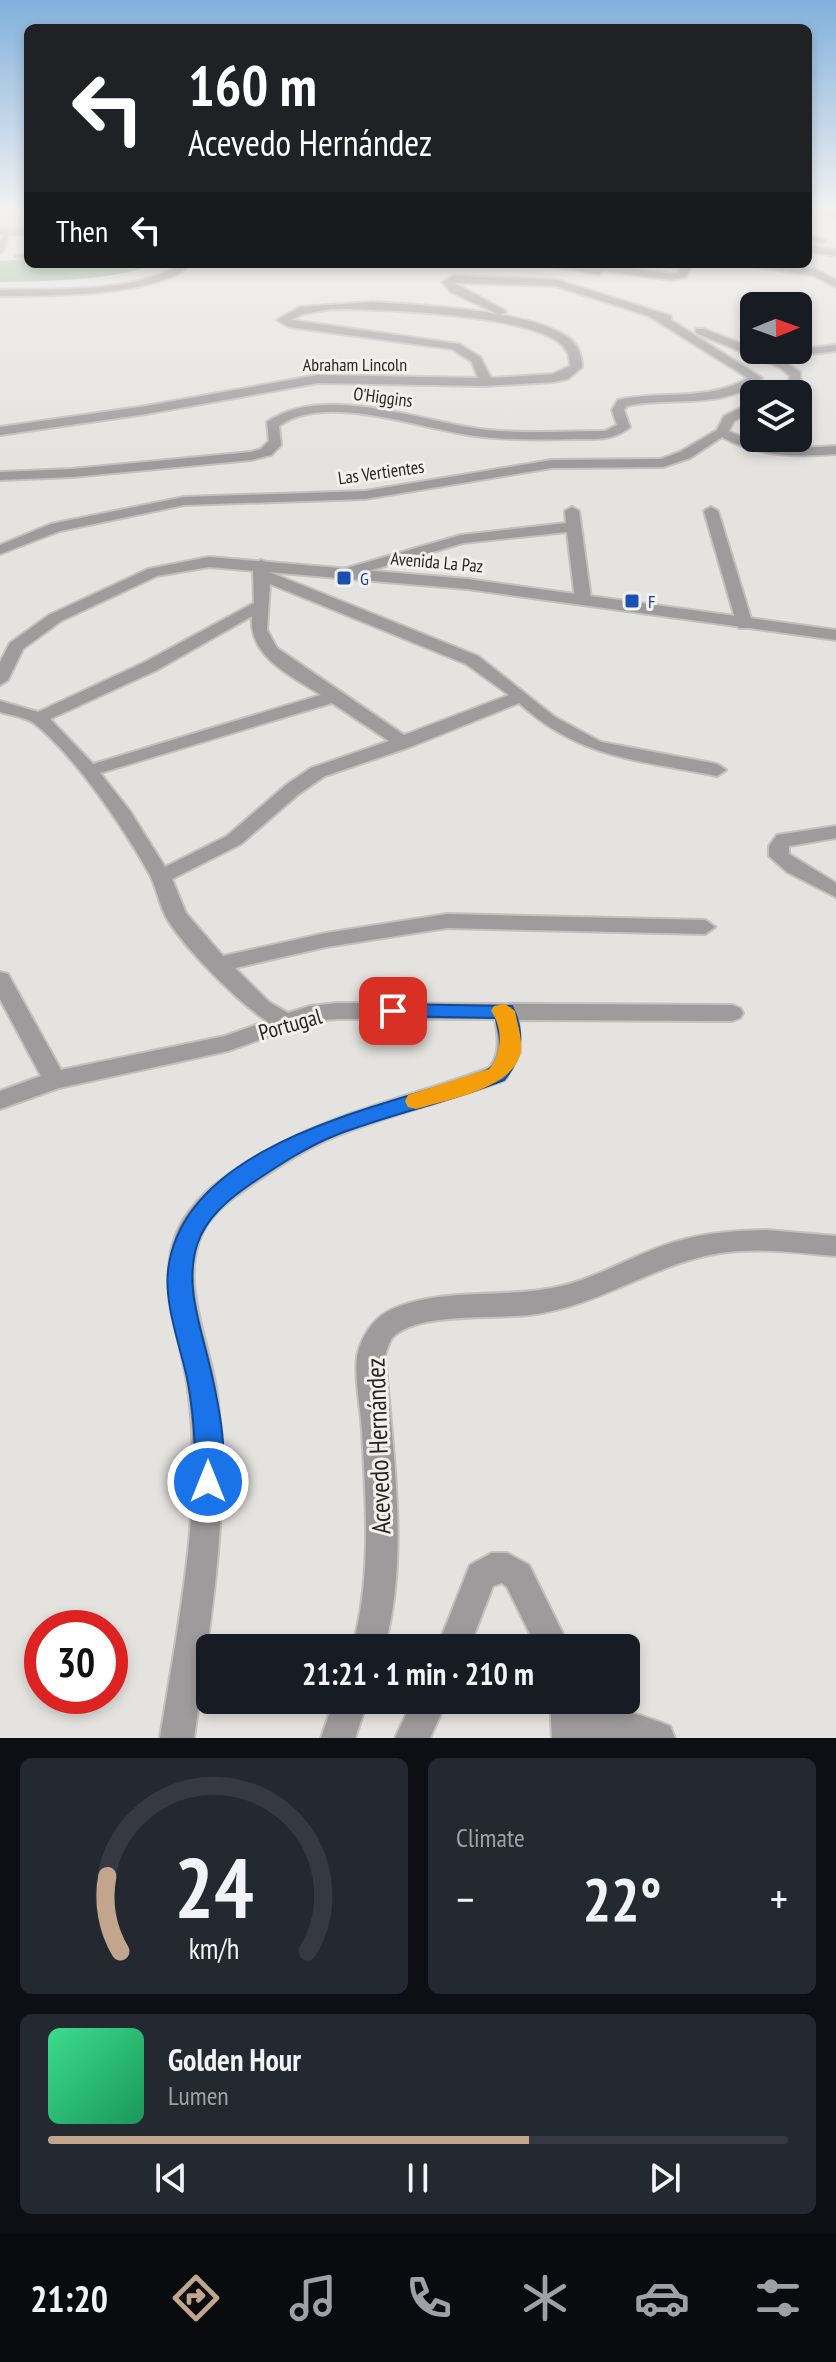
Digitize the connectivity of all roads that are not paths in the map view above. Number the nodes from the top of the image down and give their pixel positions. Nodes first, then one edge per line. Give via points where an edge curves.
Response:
1 (33, 291) edge
2 (457, 291) edge
3 (583, 291) edge
4 (607, 291) edge
5 (0, 293) edge
6 (608, 299) junction
7 (654, 315) junction
8 (513, 321) junction
9 (740, 346) edge
10 (836, 348) edge
11 (812, 351) edge
12 (780, 364) edge
13 (795, 380) edge
14 (485, 382) junction
15 (740, 413) edge
16 (0, 431) edge
17 (722, 432) junction
18 (836, 450) edge
19 (0, 476) edge
20 (572, 511) dead end
21 (711, 511) dead end
22 (575, 527) junction
23 (0, 550) edge
24 (261, 570) junction
25 (338, 575) junction
26 (583, 599) junction
27 (262, 605) junction
28 (745, 625) junction
29 (836, 635) edge
30 (5, 658) edge
31 (0, 680) edge
32 (336, 696) junction
33 (521, 696) junction
34 (0, 706) edge
35 (39, 718) junction
36 (404, 743) junction
37 (717, 770) dead end
38 (89, 771) junction
39 (836, 832) edge
40 (161, 877) junction
41 (836, 891) edge
42 (705, 927) dead end
43 (221, 964) junction
44 (0, 979) edge
45 (505, 1011) junction
46 (732, 1013) dead end
47 (285, 1022) junction
48 (55, 1080) junction
49 (0, 1100) edge
50 (836, 1246) edge
51 (372, 1634) edge
52 (458, 1634) edge
53 (547, 1634) edge
54 (346, 1714) edge
55 (423, 1714) edge
56 (569, 1718) edge
57 (177, 1738) edge
58 (338, 1738) edge
59 (412, 1738) edge
60 (658, 1738) edge

1 - 5 street
2 - 8 street
3 - 6 street
4 - 6 street
6 - 7 street
7 - 9 street
7 - 19 street, O'Higgins via 756,378 734,391 622,403 618,410 624,427 607,435 489,434 388,413 334,409 277,418 273,447 251,456
8 - 14 street, Abraham Lincoln via 568,342 576,367 553,378
8 - 14 street via 344,305 301,309 283,320 455,346 484,369
10 - 11 street
12 - 13 street
14 - 16 street, Abraham Lincoln via 318,379
15 - 17 street, Las Vertientes
17 - 18 street via 767,451
17 - 23 street, Las Vertientes via 663,463 552,464 365,495 184,501 56,527
20 - 22 street
21 - 28 street
22 - 25 street via 461,539
22 - 26 street
24 - 25 street, Avenida La Paz
24 - 27 street
24 - 30 street, Avenida La Paz via 209,562 153,572 55,618 28,634
24 - 33 street via 306,595 472,660
25 - 26 street, Avenida La Paz via 454,582
26 - 28 street, Avenida La Paz
27 - 32 street via 256,623 261,641 278,659
27 - 35 street via 151,666
28 - 29 street, Avenida La Paz
30 - 31 street, Avenida La Paz
32 - 36 street
32 - 38 street
33 - 36 street
33 - 37 street via 549,721 596,746
34 - 35 street
35 - 38 street
36 - 40 street via 318,772 234,840
38 - 40 street
39 - 41 street via 795,835 779,846 779,856 794,868
40 - 43 street via 176,915
42 - 43 street via 447,921
43 - 47 street via 261,1007
44 - 48 street
45 - 46 street, Portugal
45 - 47 street, Portugal via 337,1011
45 - 57 street via 511,1047 497,1074 328,1129 282,1152 223,1191 199,1216 185,1245 182,1304 209,1450 207,1513
47 - 48 street, Portugal via 228,1043
48 - 49 street, Portugal
50 - 51 street, Acevedo Hernández via 723,1242 682,1250 581,1294 529,1304 445,1309 402,1317 381,1331 371,1355 381,1554
52 - 53 street via 481,1576 492,1568 507,1568 518,1576
54 - 58 street
55 - 59 street
56 - 60 street

